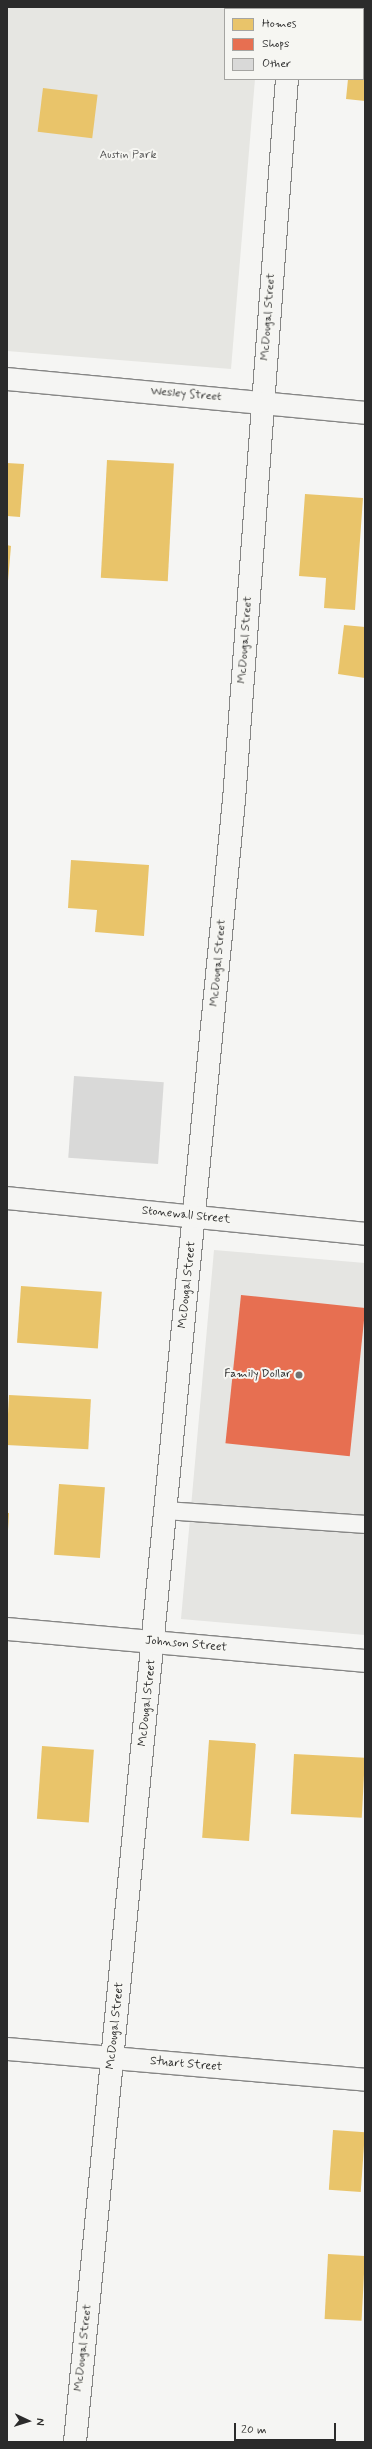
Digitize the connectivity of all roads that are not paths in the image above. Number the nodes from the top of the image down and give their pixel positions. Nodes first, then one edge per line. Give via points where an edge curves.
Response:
1 (287, 80) edge
2 (7, 379) edge
3 (263, 402) junction
4 (365, 413) edge
5 (7, 1198) edge
6 (195, 1217) junction
7 (365, 1234) edge
8 (166, 1510) junction
9 (365, 1524) edge
10 (7, 1629) edge
11 (154, 1642) junction
12 (365, 1661) edge
13 (7, 2049) edge
14 (113, 2058) junction
15 (365, 2080) edge
16 (75, 2442) edge

1 - 3 street, McDougal Street
2 - 3 street, Wesley Street
3 - 4 street, Wesley Street
3 - 6 street, McDougal Street via 234,800
5 - 6 street, Stonewall Street
6 - 7 street, Stonewall Street
6 - 8 street, McDougal Street
8 - 9 lane
8 - 11 street, McDougal Street
10 - 11 street, Johnson Street
11 - 12 street, Johnson Street
11 - 14 street, McDougal Street
13 - 14 street, Stuart Street
14 - 15 street, Stuart Street
14 - 16 street, McDougal Street

